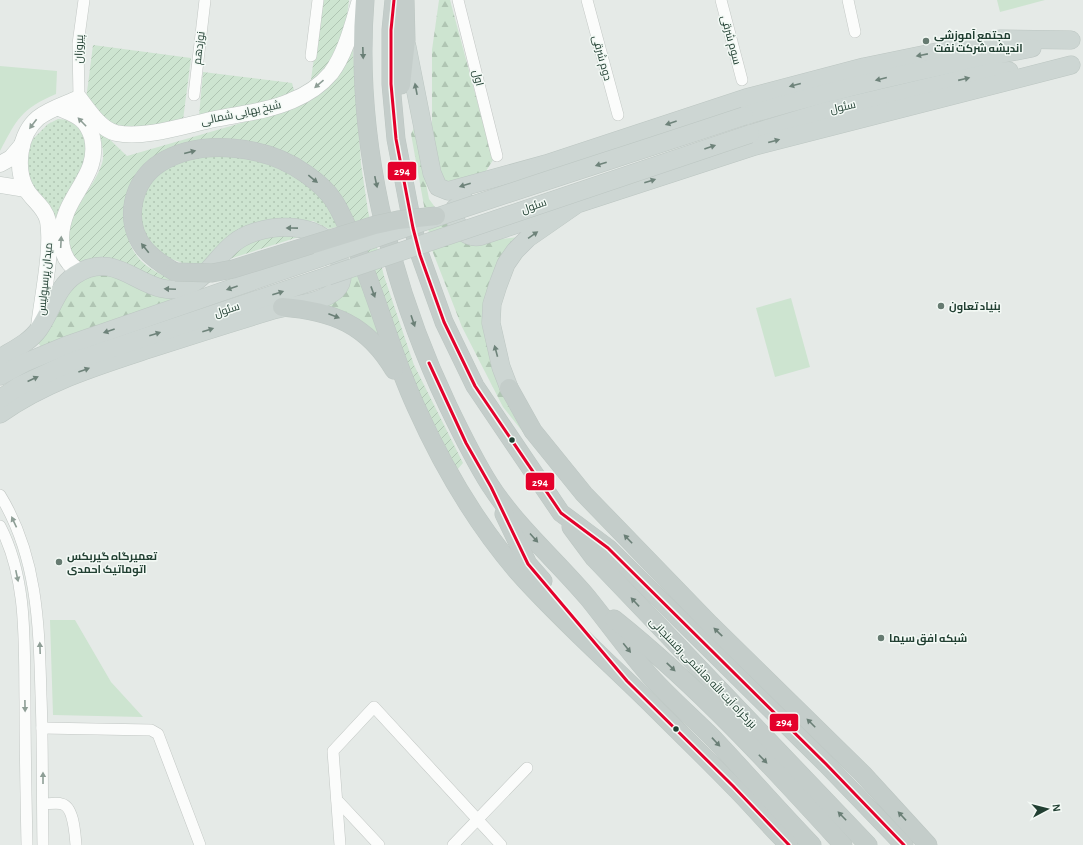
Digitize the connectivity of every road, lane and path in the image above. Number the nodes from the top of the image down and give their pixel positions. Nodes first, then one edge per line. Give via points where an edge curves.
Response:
1 (84, 0) edge
2 (205, 0) edge
3 (318, 0) edge
4 (360, 0) edge
5 (364, 0) edge
6 (394, 0) edge
7 (405, 0) edge
8 (419, 0) edge
9 (587, 0) edge
10 (721, 0) edge
11 (848, 0) edge
12 (462, 1) edge
13 (856, 32) dead end
14 (1077, 38) edge
15 (406, 40) junction
16 (311, 56) dead end
17 (1077, 63) edge
18 (742, 80) dead end
19 (194, 95) dead end
20 (79, 98) junction
21 (59, 108) junction
22 (618, 115) dead end
23 (396, 139) junction
24 (22, 145) junction
25 (497, 156) dead end
26 (0, 164) edge
27 (546, 164) junction
28 (0, 185) edge
29 (26, 189) junction
30 (577, 204) junction
31 (436, 216) junction
32 (81, 272) junction
33 (282, 307) junction
34 (39, 330) junction
35 (0, 358) edge
36 (0, 376) edge
37 (508, 388) joint
38 (0, 399) edge
39 (415, 407) junction
40 (0, 414) edge
41 (491, 486) junction
42 (0, 495) edge
43 (561, 513) junction
44 (0, 526) edge
45 (587, 597) junction
46 (627, 681) junction
47 (42, 728) junction
48 (527, 768) dead end
49 (26, 796) junction
50 (43, 800) junction
51 (337, 800) junction
52 (477, 820) junction
53 (785, 843) edge
54 (27, 845) edge
55 (43, 845) edge
56 (76, 845) edge
57 (200, 845) edge
58 (340, 845) edge
59 (379, 845) edge
60 (453, 845) edge
61 (501, 845) edge
62 (812, 845) edge
63 (844, 845) edge
64 (868, 845) edge
65 (904, 845) edge
66 (928, 845) edge

1 - 20 street, پیروزان via 78,44
2 - 19 street, نوزدهم
3 - 16 street
4 -> 20 main road, شیخ بهایی شمالی via 347,40 331,73 301,97 268,108 136,134 114,132 106,128 97,121
5 -> 41 highway, بزرگراه آیت الله هاشمی رفسنجانی via 362,32 371,154 392,258 436,380 466,443
6 - 23 highway, بزرگراه آیت الله هاشمی رفسنجانی via 391,84
7 - 15 highway
8 - 15 highway
9 - 22 street, دوم شرقی
10 - 18 street, سوم شرقی
11 - 13 street
12 - 25 street, اول
14 -> 27 main road via 1000,39 864,67 746,98
14 -> 31 main road, سئول, bridge via 816,94
15 - 23 highway
27 -> 15 main road via 448,191 438,187 427,153
30 -> 17 main road via 755,146
38 -> 17 main road, سئول, bridge via 19,386 71,362 750,134 823,112 993,72
20 - 21 main road, میدان پرسپولیس
21 -> 24 main road, میدان پرسپولیس via 38,119 26,134
32 -> 21 main road via 65,257 61,249 61,237 67,210 92,166 93,144 82,120
23 - 43 highway, بزرگراه آیت الله هاشمی رفسنجانی via 420,255 444,322 490,409
24 - 26 main road via 11,158
24 - 29 main road, میدان پرسپولیس via 20,164
27 - 30 main road via 460,203 454,212 459,228 478,237
28 - 29 main road
29 - 34 main road, میدان پرسپولیس via 43,208 48,221 50,241
37 -> 30 main road via 500,367 491,324 492,304 498,285 506,264 515,251 528,238
31 -> 36 main road, سئول, bridge via 65,346
31 -> 39 highway, bridge via 375,225 233,269 206,273 175,272 159,263 144,248 132,216 134,198 139,185 158,164 173,156 195,150 220,148 263,153 295,166 322,187 333,199 343,218 363,266
33 -> 32 main road via 326,297 341,285 340,263 330,244 320,235 306,229 294,227 258,231 236,241 201,277 192,284 177,289 158,288 119,268 108,266
32 - 34 main road via 64,286
33 -> 39 highway via 324,313 343,320 361,332 385,356
40 -> 33 main road via 40,390 82,371
34 - 35 main road via 23,344
66 -> 37 highway via 863,774 710,624 584,494 533,431
39 - 46 highway via 443,461 490,537 546,602
41 -> 45 highway, بزرگراه آیت الله هاشمی رفسنجانی via 526,530
41 - 46 highway via 528,564
47 -> 42 street via 38,622 32,573 20,535
64 -> 43 highway, بزرگراه آیت الله هاشمی رفسنجانی via 594,558
43 - 65 highway, بزرگراه آیت الله هاشمی رفسنجانی via 608,548
44 -> 49 street via 7,539 15,568 24,624
45 -> 62 highway, بزرگراه آیت الله هاشمی رفسنجانی via 651,676
45 -> 63 highway, بزرگراه آیت الله هاشمی رفسنجانی via 656,653 798,795
46 - 53 highway via 733,786
50 -> 47 street
47 - 57 street via 151,730 158,734
48 - 52 street
49 - 50 street
49 - 54 street
50 - 55 street
50 - 56 street via 66,806 74,822
51 - 52 street via 333,751 374,707
51 - 58 street
51 - 59 street
52 - 60 street
52 - 61 street

